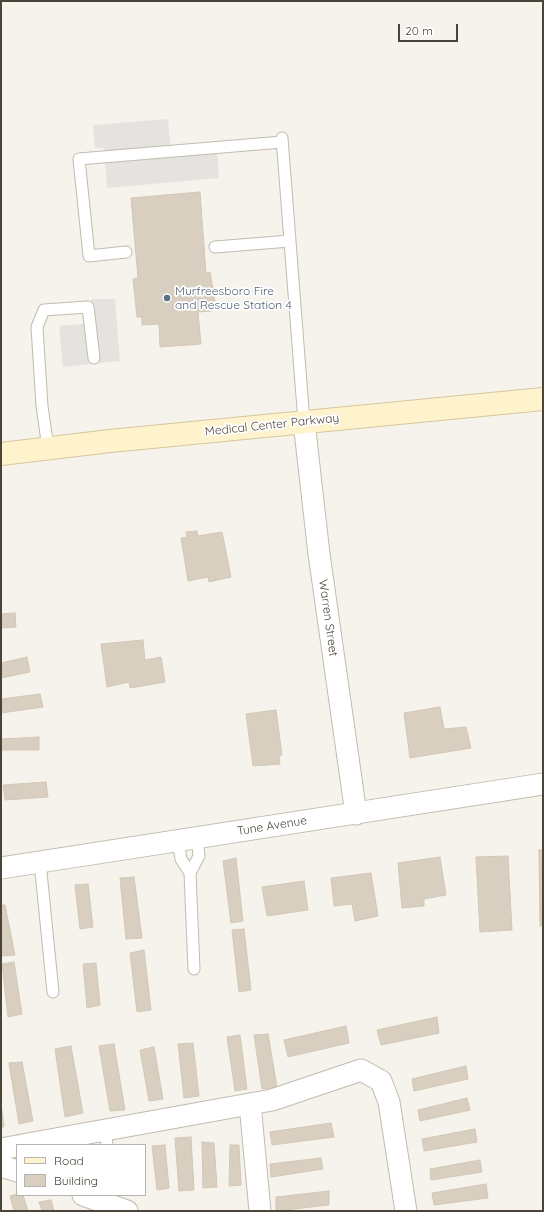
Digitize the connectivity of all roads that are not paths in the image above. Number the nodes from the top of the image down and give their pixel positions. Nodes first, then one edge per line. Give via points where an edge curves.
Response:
1 (290, 241) junction
2 (215, 247) dead end
3 (126, 252) dead end
4 (94, 358) dead end
5 (543, 399) edge
6 (304, 422) junction
7 (48, 448) junction
8 (1, 454) edge
9 (543, 784) edge
10 (356, 814) junction
11 (187, 839) junction
12 (40, 862) junction
13 (1, 868) edge
14 (190, 873) junction
15 (194, 969) dead end
16 (53, 992) dead end
17 (250, 1104) junction
18 (106, 1138) edge
19 (34, 1144) edge
20 (16, 1146) edge
21 (1, 1149) edge
22 (1, 1166) edge
23 (16, 1171) edge
24 (87, 1196) edge
25 (118, 1204) edge
26 (260, 1211) edge
27 (406, 1211) edge

1 - 2 lane
1 - 3 lane via 282,140 79,160 89,256
1 - 6 lane
4 - 7 lane via 88,307 44,310 37,327 42,406
5 - 6 main road, Medical Center Parkway
6 - 7 main road, Medical Center Parkway
6 - 10 street, Warren Street via 319,554
7 - 8 main road, Medical Center Parkway
9 - 10 street, Tune Avenue
10 - 11 street, Tune Avenue
11 - 12 street, Tune Avenue
11 - 14 lane via 181,859
11 - 14 lane via 198,856
12 - 13 street, Tune Avenue
12 - 16 lane
14 - 15 lane
17 - 18 street
17 - 26 street
17 - 27 street via 272,1100 361,1070 381,1081 389,1102
18 - 19 street
20 - 21 street
22 - 23 street
24 - 25 street

